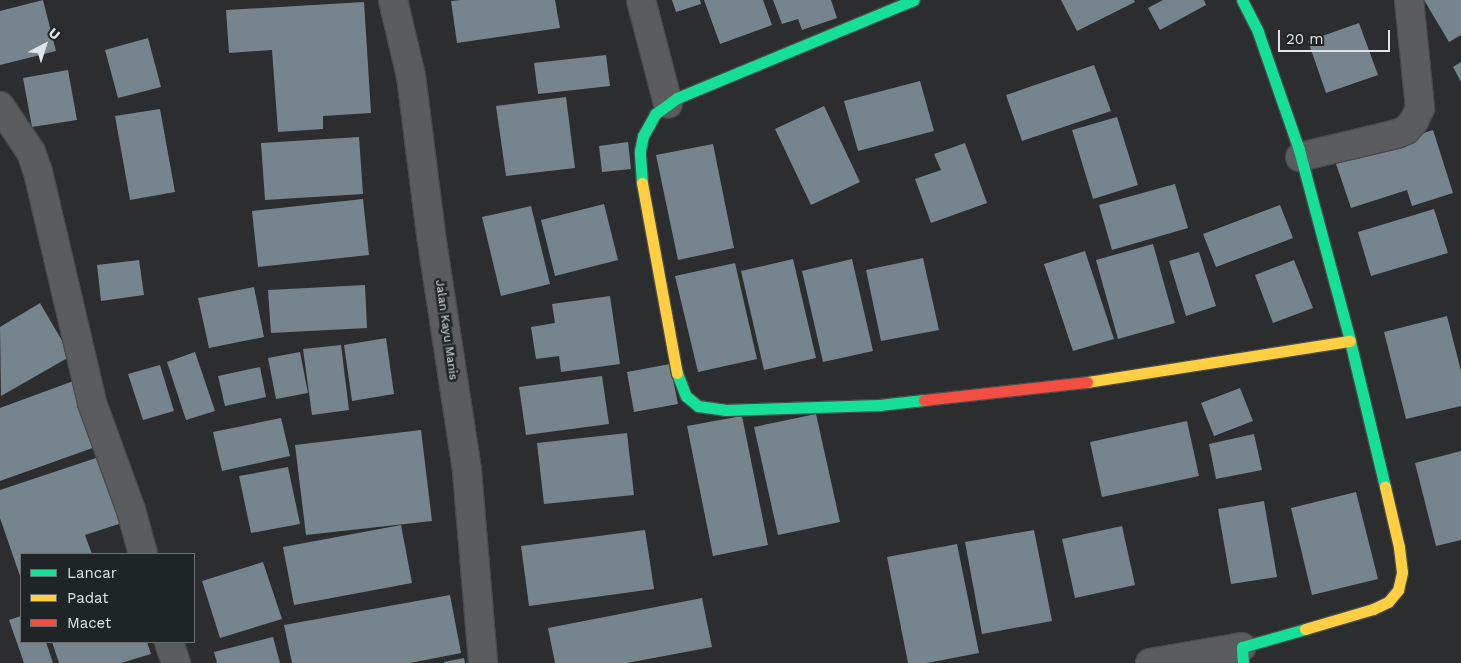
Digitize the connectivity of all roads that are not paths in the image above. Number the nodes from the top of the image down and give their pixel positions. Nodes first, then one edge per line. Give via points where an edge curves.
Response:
1 (394, 0) edge
2 (641, 0) edge
3 (914, 0) edge
4 (1242, 0) edge
5 (1408, 0) edge
6 (668, 104) junction
7 (0, 106) edge
8 (1300, 157) junction
9 (1350, 340) junction
10 (143, 553) edge
11 (169, 643) edge
12 (1243, 655) edge
13 (176, 663) edge
14 (483, 663) edge
15 (1150, 663) edge

1 - 14 street, Jalan Kayu Manis via 411,76 466,471
2 - 6 street
3 - 6 street via 703,86
4 - 8 street via 1265,50
5 - 8 street via 1420,108 1414,121 1397,134
6 - 9 street via 655,114 643,136 641,177 678,379 686,396 698,406 725,410 879,404 1100,381
7 - 10 street via 31,152 38,172 92,403 131,510
8 - 9 street
9 - 12 street via 1399,547 1402,572 1398,590 1388,602 1373,610
11 - 13 street
12 - 15 street

